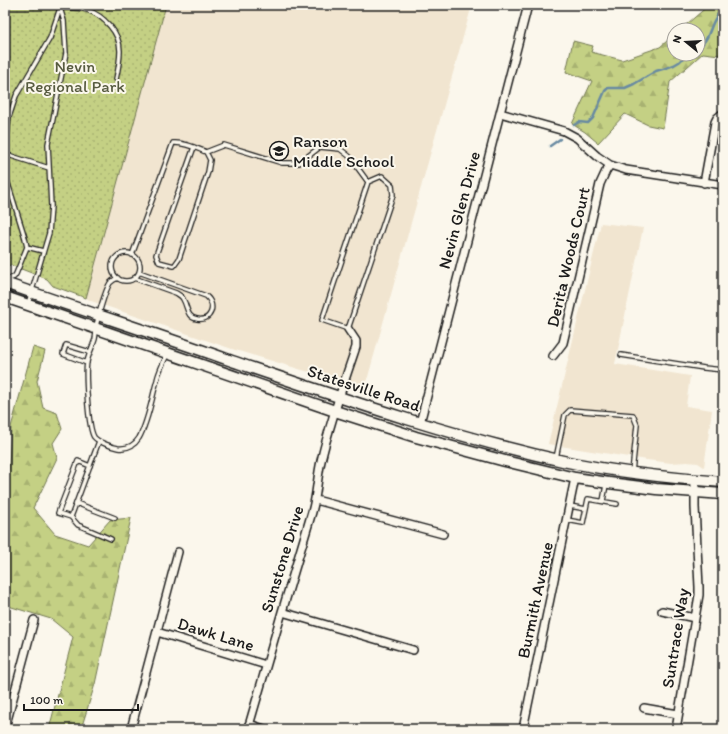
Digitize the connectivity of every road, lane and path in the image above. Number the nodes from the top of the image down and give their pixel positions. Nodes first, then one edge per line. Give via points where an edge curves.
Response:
1 (528, 5) edge
2 (60, 6) edge
3 (116, 79) dead end
4 (500, 113) junction
5 (723, 113) edge
6 (194, 147) junction
7 (206, 152) junction
8 (5, 154) edge
9 (610, 165) junction
10 (49, 168) junction
11 (5, 174) edge
12 (368, 182) junction
13 (704, 183) junction
14 (723, 185) edge
15 (27, 247) junction
16 (43, 251) junction
17 (132, 255) junction
18 (139, 272) junction
19 (118, 278) junction
20 (134, 278) junction
21 (5, 280) edge
22 (5, 283) edge
23 (32, 292) junction
24 (5, 297) edge
25 (28, 305) junction
26 (99, 315) junction
27 (96, 328) junction
28 (348, 329) junction
29 (90, 352) junction
30 (167, 353) junction
31 (621, 355) dead end
32 (553, 356) dead end
33 (87, 363) junction
34 (723, 370) edge
35 (339, 397) junction
36 (335, 411) junction
37 (420, 423) junction
38 (99, 441) junction
39 (556, 459) junction
40 (90, 466) junction
41 (632, 473) junction
42 (575, 478) junction
43 (695, 479) junction
44 (723, 482) edge
45 (607, 483) junction
46 (695, 492) junction
47 (723, 494) edge
48 (316, 500) junction
49 (603, 501) junction
50 (76, 502) junction
51 (618, 504) dead end
52 (570, 506) junction
53 (586, 509) junction
54 (71, 517) junction
55 (115, 518) dead end
56 (567, 520) junction
57 (443, 534) dead end
58 (111, 539) dead end
59 (178, 552) dead end
60 (662, 611) dead end
61 (282, 612) junction
62 (695, 618) junction
63 (34, 620) dead end
64 (157, 632) junction
65 (413, 650) dead end
66 (266, 665) junction
67 (644, 708) dead end
68 (678, 714) junction
69 (248, 727) edge
70 (5, 728) edge
71 (131, 729) edge
72 (264, 729) edge
73 (523, 729) edge
74 (676, 729) edge

1 - 4 street, Nevin Glen Drive
2 - 3 lane via 89,11 102,18 115,33 120,50
2 - 8 lane via 50,38 16,96 9,116
2 - 10 lane via 64,21 66,53 48,144
4 - 9 street via 571,134
4 - 37 street, Nevin Glen Drive
5 - 13 street via 715,122
6 - 7 lane
6 - 7 lane via 156,255 159,262 174,266 179,259 208,172 210,160
6 - 17 lane via 179,142 173,143
7 - 12 lane via 224,146 282,163 299,163 320,147 340,149 349,156
8 - 10 lane
9 - 13 street
9 - 32 street, Derita Woods Court via 600,184 562,343
10 - 16 lane via 51,206
11 - 15 lane
12 - 28 lane via 322,320
12 - 28 lane via 382,176 392,185 393,195
13 - 14 street
15 - 16 lane
15 - 21 lane via 16,274
16 - 23 lane
17 - 18 lane via 139,262
17 - 19 lane via 124,254 114,262 113,271
18 - 20 lane
18 - 20 lane via 206,296 212,303 210,313 202,320 198,320 188,313 183,299 176,293
19 - 20 lane via 126,281
19 - 26 lane via 110,283
22 - 23 main road, Statesville Road
23 - 25 lane
23 - 26 main road, Statesville Road
24 - 25 main road, Statesville Road
25 - 27 main road, Statesville Road
26 - 27 lane
26 - 35 main road, Statesville Road
27 - 29 lane
27 - 30 main road, Statesville Road
28 - 35 street, Sunstone Drive via 356,341 356,347
29 - 33 lane
29 - 33 lane via 66,345 63,354
30 - 36 main road, Statesville Road
30 - 38 lane via 144,427 136,442 122,448
31 - 34 lane
33 - 38 lane via 88,406 92,431
35 - 36 street, Sunstone Drive
35 - 37 main road, Statesville Road
36 - 42 main road, Statesville Road via 416,437
36 - 48 street, Sunstone Drive via 321,463
37 - 39 main road, Statesville Road
38 - 40 lane
39 - 41 main road, Statesville Road
39 - 41 lane via 565,414 570,410 633,415 637,425
40 - 50 lane
40 - 54 lane via 78,461 58,513
41 - 43 main road, Statesville Road
42 - 45 main road, Statesville Road
42 - 52 street, Burmith Avenue
43 - 44 main road, Statesville Road
43 - 46 street, Suntrace Way
45 - 46 main road, Statesville Road
45 - 49 lane
46 - 47 main road, Statesville Road
46 - 62 street, Suntrace Way via 699,595
48 - 57 street
48 - 61 street, Sunstone Drive
49 - 51 lane
49 - 53 lane via 588,499
50 - 54 lane
50 - 55 lane
52 - 53 lane
52 - 56 street, Burmith Avenue
53 - 56 lane via 583,523
54 - 58 lane via 78,525
56 - 73 street, Burmith Avenue
59 - 64 street
60 - 62 street
61 - 65 street
61 - 66 street, Sunstone Drive
62 - 68 street, Suntrace Way
63 - 70 street
64 - 66 street, Dawk Lane
64 - 71 street
66 - 69 street, Sunstone Drive
67 - 68 street
68 - 74 street, Suntrace Way
69 - 72 street

